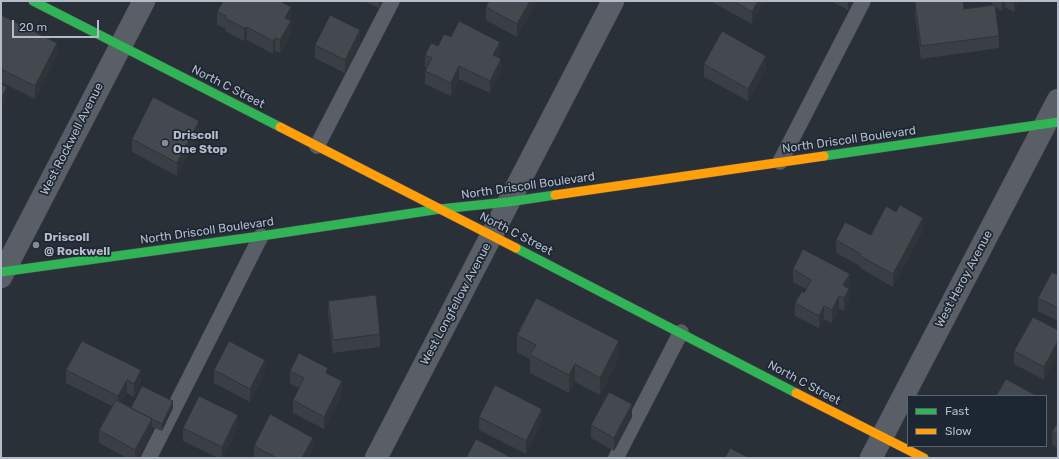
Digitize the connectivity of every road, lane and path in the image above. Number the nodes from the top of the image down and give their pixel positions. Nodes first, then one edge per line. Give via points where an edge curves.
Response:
1 (33, 1) edge
2 (144, 1) edge
3 (392, 1) edge
4 (613, 1) edge
5 (862, 1) edge
6 (120, 46) junction
7 (1058, 100) edge
8 (1052, 123) edge
9 (316, 146) junction
10 (780, 162) junction
11 (508, 202) junction
12 (440, 209) junction
13 (492, 235) junction
14 (261, 236) junction
15 (2, 273) edge
16 (681, 332) junction
17 (882, 437) junction
18 (150, 458) edge
19 (376, 458) edge
20 (616, 458) edge
21 (871, 458) edge
22 (924, 458) edge

1 - 6 main road, North C Street
2 - 6 street, West Rockwell Avenue
3 - 9 lane
4 - 11 street, West Longfellow Avenue
5 - 10 lane
6 - 9 main road, North C Street
6 - 15 street, West Rockwell Avenue
7 - 8 street, West Heroy Avenue
8 - 10 main road, North Driscoll Boulevard
8 - 17 street, West Heroy Avenue
9 - 12 main road, North C Street
10 - 11 main road, North Driscoll Boulevard
11 - 12 main road, North Driscoll Boulevard
11 - 13 street, West Longfellow Avenue
12 - 13 main road, North C Street
12 - 14 main road, North Driscoll Boulevard
13 - 16 main road, North C Street
13 - 19 street, West Longfellow Avenue
14 - 15 main road, North Driscoll Boulevard
14 - 18 lane
16 - 17 main road, North C Street
16 - 20 lane
17 - 21 street, West Heroy Avenue
17 - 22 main road, North C Street

